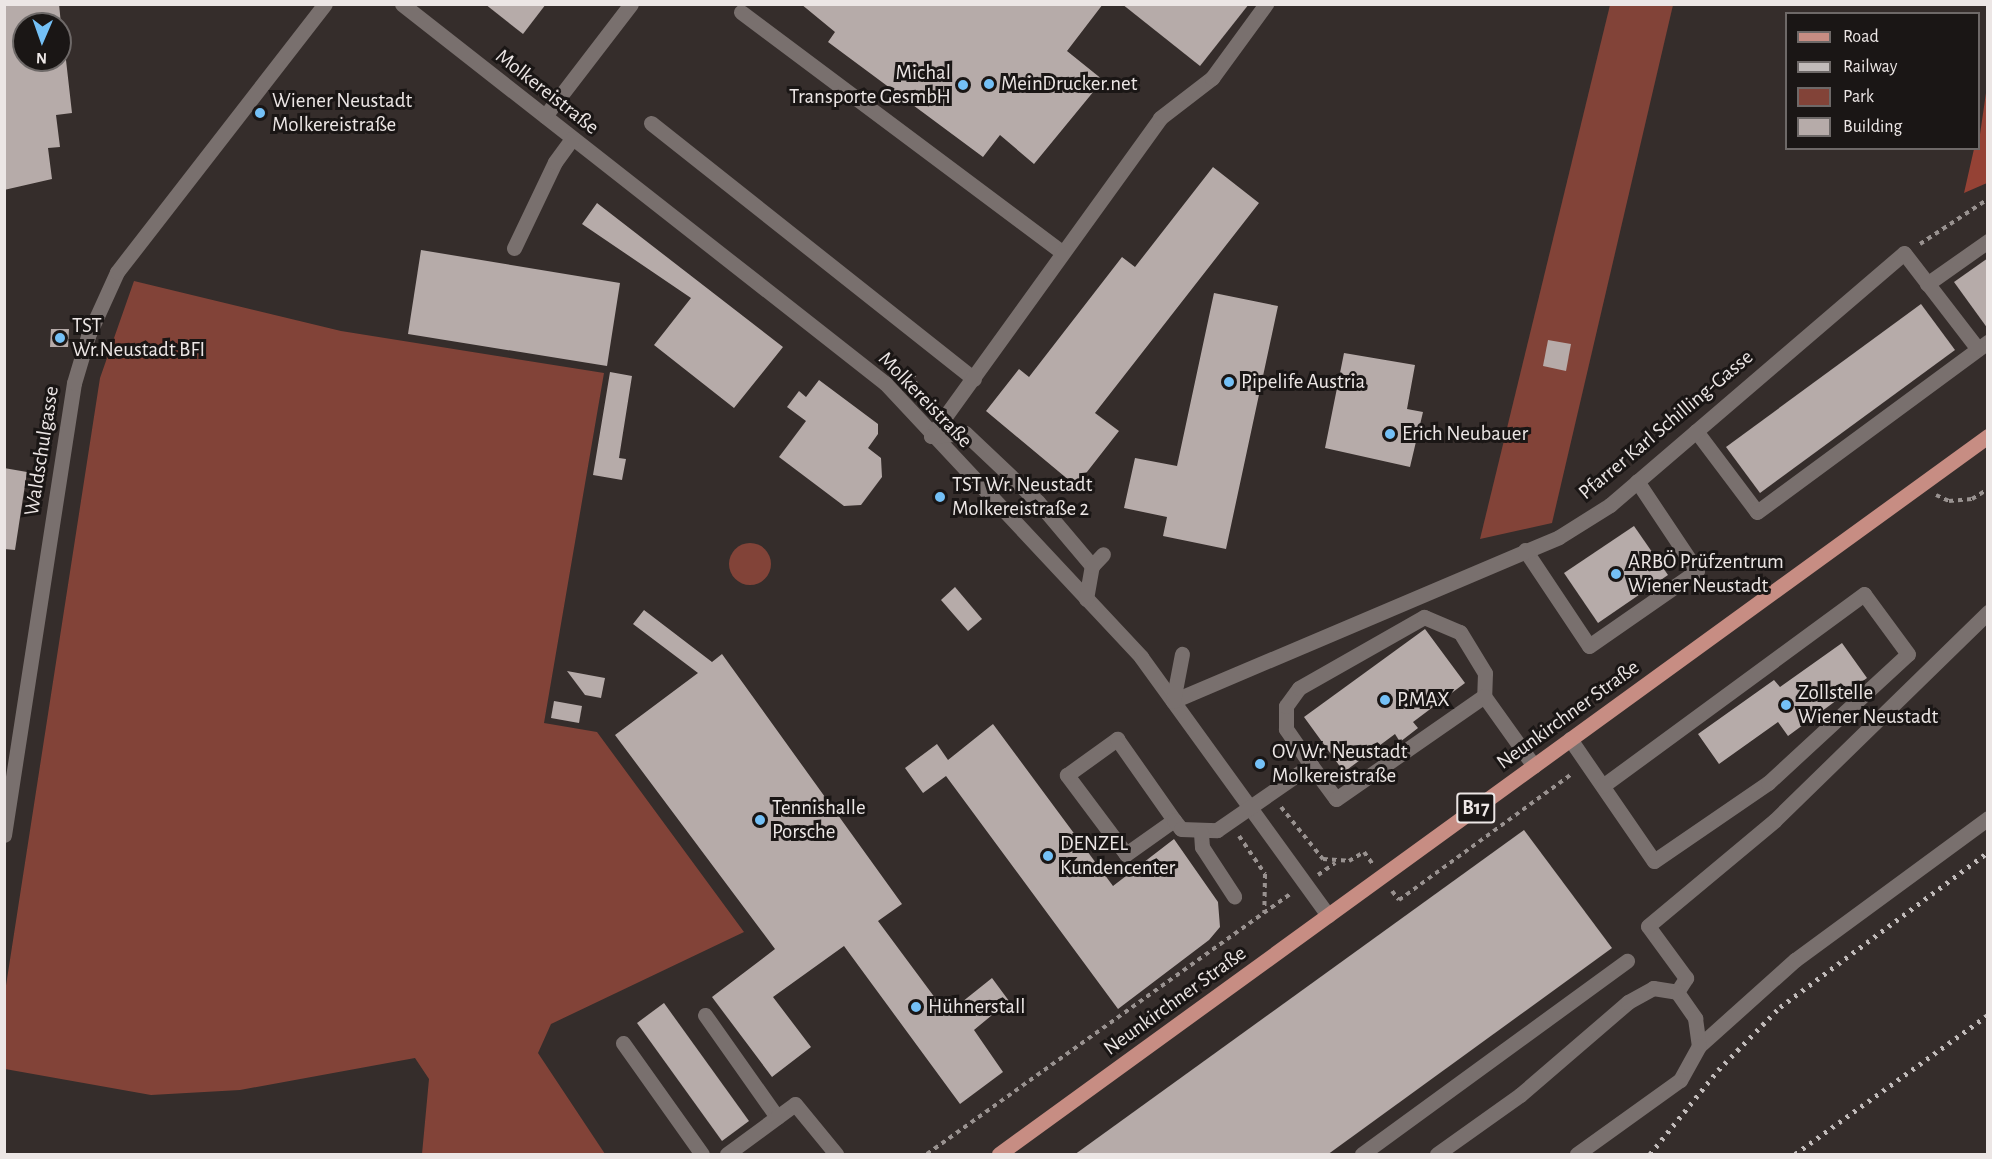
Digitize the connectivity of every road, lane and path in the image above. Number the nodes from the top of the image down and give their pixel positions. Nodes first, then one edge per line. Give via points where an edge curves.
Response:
1 (325, 4) edge
2 (402, 4) edge
3 (632, 4) edge
4 (1266, 4) edge
5 (741, 12) dead end
6 (545, 116) junction
7 (651, 123) dead end
8 (572, 139) junction
9 (1988, 199) edge
10 (1988, 241) edge
11 (514, 248) dead end
12 (1062, 252) junction
13 (1904, 254) junction
14 (1927, 284) junction
15 (1983, 346) edge
16 (974, 379) junction
17 (1696, 431) junction
18 (931, 436) junction
19 (1988, 436) edge
20 (1637, 481) junction
21 (1918, 487) junction
22 (1988, 489) edge
23 (1525, 550) junction
24 (1103, 554) dead end
25 (1092, 566) junction
26 (1086, 599) junction
27 (1988, 612) edge
28 (1182, 654) dead end
29 (1484, 696) junction
30 (1173, 701) junction
31 (1570, 739) junction
32 (1587, 763) junction
33 (1311, 765) junction
34 (1534, 766) junction
35 (1604, 786) junction
36 (1271, 794) junction
37 (1251, 808) junction
38 (1988, 819) edge
39 (1174, 820) junction
40 (1230, 823) junction
41 (1201, 833) junction
42 (4, 835) edge
43 (1364, 852) dead end
44 (1234, 896) dead end
45 (1399, 900) dead end
46 (1328, 915) junction
47 (1628, 961) dead end
48 (1677, 992) junction
49 (705, 1015) dead end
50 (623, 1044) dead end
51 (1698, 1046) junction
52 (777, 1117) junction
53 (702, 1155) edge
54 (727, 1155) edge
55 (836, 1155) edge
56 (927, 1155) edge
57 (999, 1155) edge
58 (1362, 1155) edge
59 (1437, 1155) edge
60 (1576, 1155) edge

1 - 42 street, Waldschulgasse via 117,272 88,336 74,383
2 - 6 street, Molkereistraße
3 - 6 street
4 - 12 street via 1212,78 1160,118
5 - 12 street
6 - 8 street, Molkereistraße
7 - 16 street
8 - 11 street via 555,162
8 - 18 street, Molkereistraße via 885,383
9 - 13 path
10 - 14 street
12 - 16 street
13 - 14 street
13 - 17 street, Pfarrer Karl Schilling-Gasse
14 - 15 street
15 - 17 street via 1757,512
16 - 18 street
17 - 20 street, Pfarrer Karl Schilling-Gasse
18 - 25 street via 965,433 1038,501
18 - 26 street, Molkereistraße
19 - 21 main road, Neunkirchner Straße / B17
20 - 23 street, Pfarrer Karl Schilling-Gasse via 1559,537
20 - 23 street via 1697,571 1589,646
21 - 22 path via 1949,501 1972,499
21 - 31 main road, Neunkirchner Straße / B17
23 - 30 street, Pfarrer Karl Schilling-Gasse
24 - 25 street
25 - 26 street
26 - 30 street, Molkereistraße
27 - 48 street via 1775,820 1648,926 1686,978
28 - 30 street
29 - 33 street via 1336,799
29 - 33 street via 1485,673 1460,632 1424,617 1299,688 1286,706 1286,729
29 - 34 street
30 - 37 street, Molkereistraße
31 - 32 street
31 - 34 main road, Neunkirchner Straße / B17
32 - 35 street
32 - 45 path
33 - 36 street
34 - 46 main road, Neunkirchner Straße / B17
35 - 35 street via 1654,861 1768,783 1908,654 1864,594
36 - 37 street
36 - 43 path via 1323,859 1349,861
37 - 40 street
37 - 46 street, Molkereistraße
38 - 51 street via 1795,960
39 - 39 street via 1126,854 1067,775 1117,739
39 - 41 street via 1181,829
40 - 41 street
40 - 56 path via 1265,874 1264,914
41 - 44 street via 1202,847
46 - 57 main road, Neunkirchner Straße / B17
47 - 58 street
48 - 51 street via 1695,1018
48 - 59 street via 1653,988 1628,1002 1520,1095
49 - 52 street
50 - 53 street
51 - 60 street via 1680,1080
52 - 54 street
52 - 55 street via 795,1104

